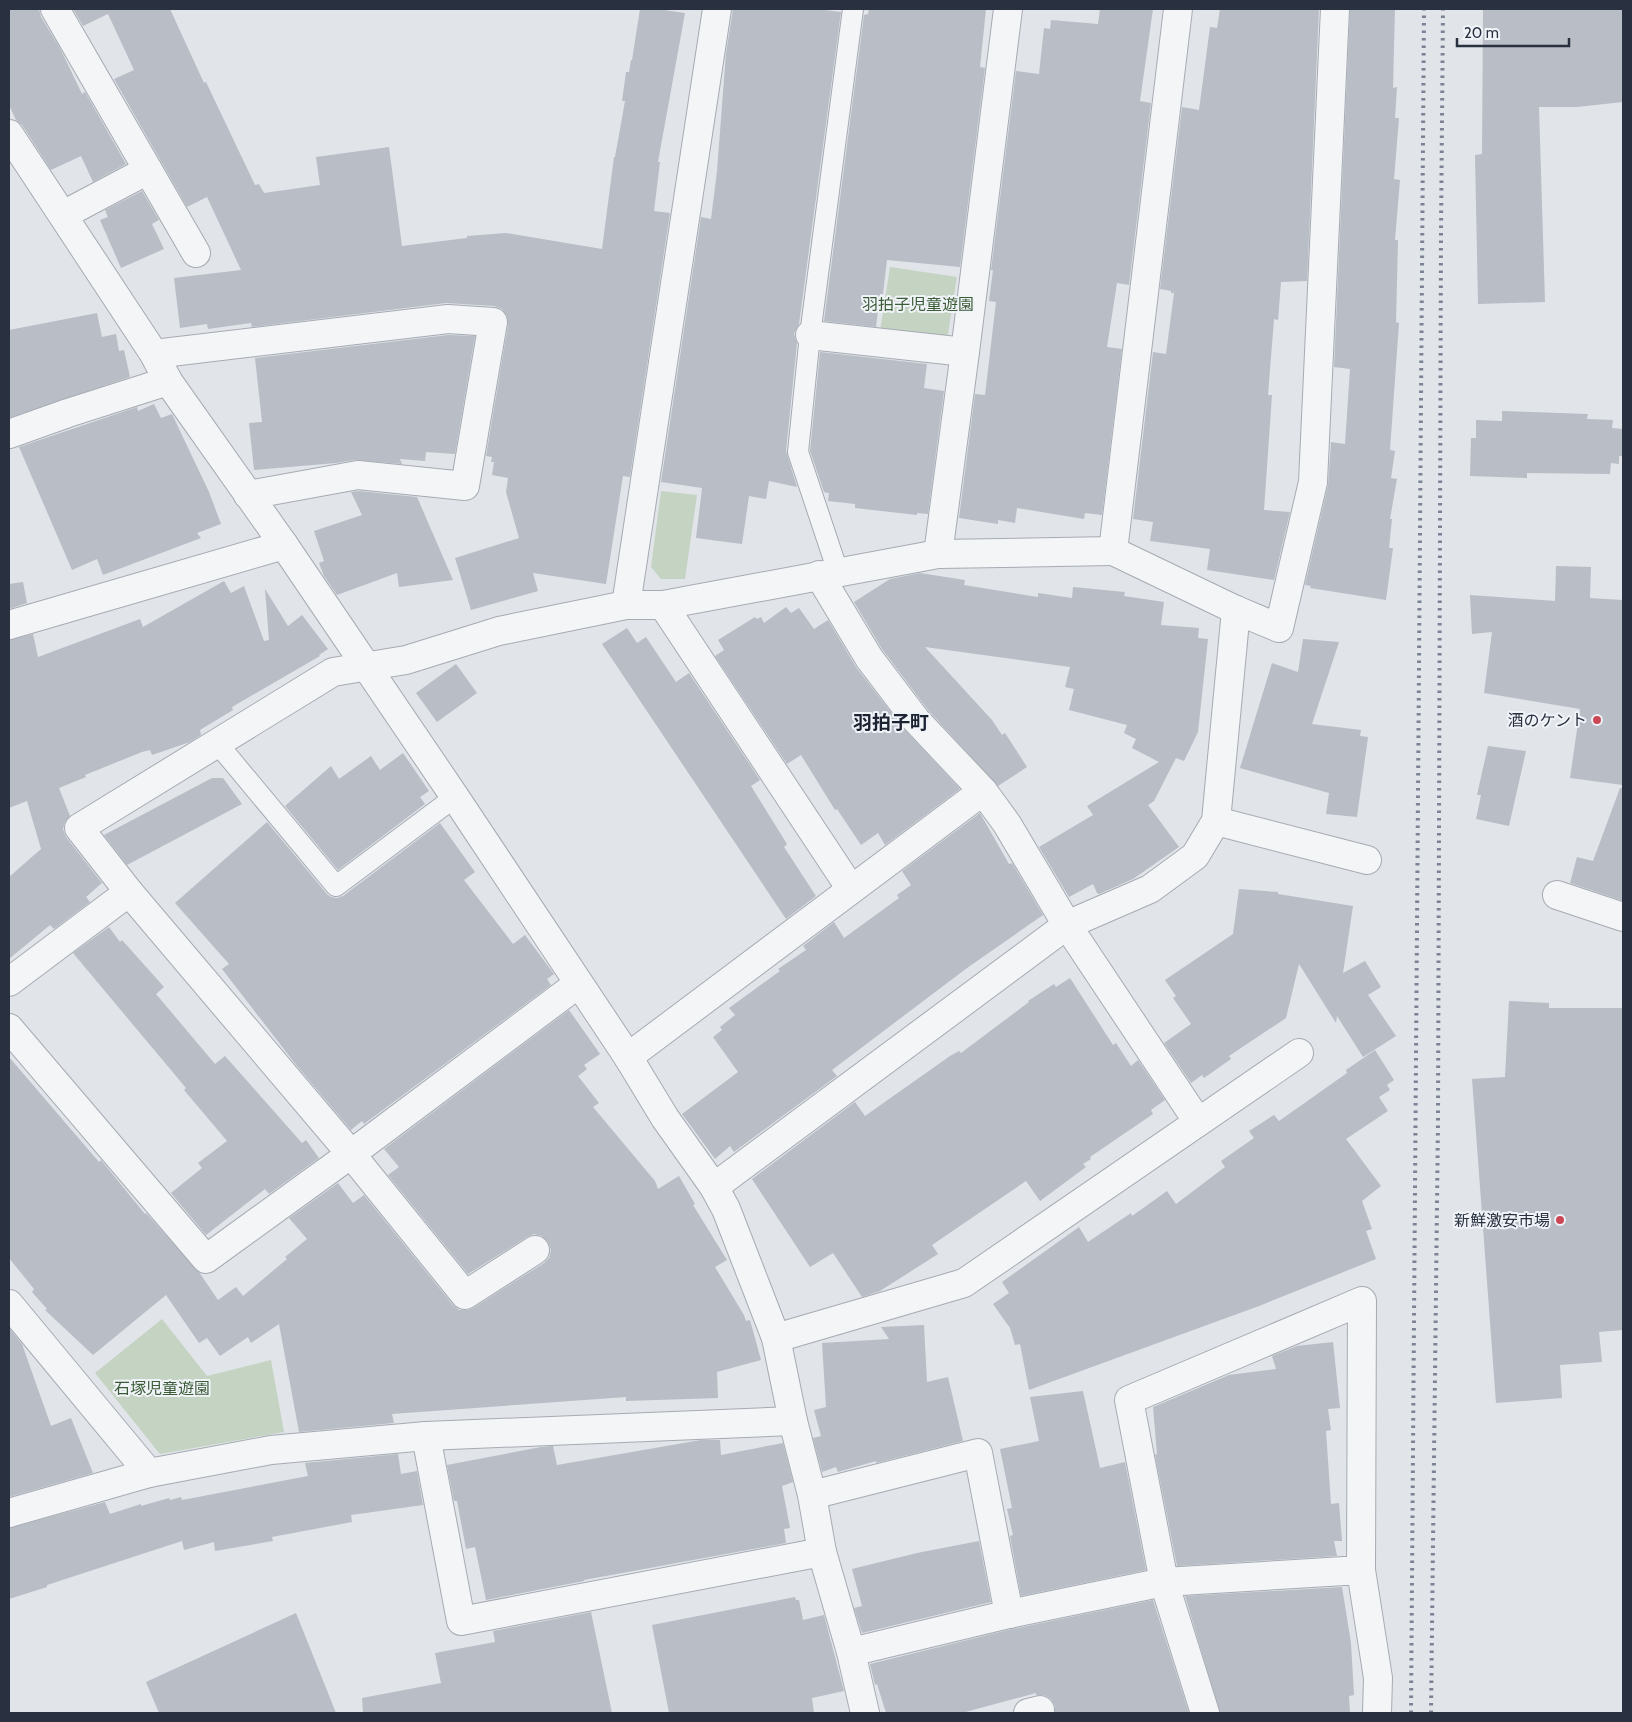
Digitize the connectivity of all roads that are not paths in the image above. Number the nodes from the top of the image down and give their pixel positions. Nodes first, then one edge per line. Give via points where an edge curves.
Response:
1 (55, 9) edge
2 (717, 9) edge
3 (853, 9) edge
4 (1008, 9) edge
5 (1178, 9) edge
6 (1336, 9) edge
7 (9, 134) edge
8 (148, 170) junction
9 (63, 215) junction
10 (196, 252) dead end
11 (810, 335) junction
12 (965, 352) junction
13 (154, 354) junction
14 (168, 381) junction
15 (9, 434) edge
16 (248, 495) junction
17 (284, 546) junction
18 (1113, 551) junction
19 (938, 554) junction
20 (829, 573) junction
21 (626, 605) junction
22 (664, 605) junction
23 (1236, 610) junction
24 (9, 626) edge
25 (365, 666) junction
26 (217, 743) junction
27 (983, 791) junction
28 (455, 797) junction
29 (1216, 821) junction
30 (1367, 860) dead end
31 (851, 889) junction
32 (129, 892) junction
33 (1557, 895) dead end
34 (1623, 917) edge
35 (1067, 925) junction
36 (9, 982) edge
37 (578, 984) junction
38 (9, 1028) edge
39 (1299, 1052) dead end
40 (628, 1057) junction
41 (1198, 1122) junction
42 (351, 1154) junction
43 (714, 1186) junction
44 (535, 1250) dead end
45 (10, 1307) edge
46 (776, 1338) junction
47 (793, 1421) junction
48 (426, 1436) junction
49 (148, 1473) junction
50 (812, 1495) junction
51 (9, 1513) edge
52 (822, 1552) junction
53 (1361, 1570) junction
54 (1164, 1582) junction
55 (1009, 1614) junction
56 (850, 1652) junction
57 (865, 1713) edge
58 (1205, 1713) edge
59 (1377, 1713) edge

1 - 8 street
2 - 21 street
3 - 11 lane
4 - 12 street
5 - 18 street
6 - 23 street via 1313,482 1279,628
7 - 9 street
8 - 9 street
8 - 10 street
9 - 13 street
11 - 12 street
11 - 20 lane via 798,452
12 - 19 street
13 - 14 street
13 - 16 street via 448,319 493,322 465,486 358,476
14 - 15 street
14 - 16 street
16 - 17 street
17 - 24 street
17 - 25 street
18 - 19 street
18 - 23 street
19 - 20 street
20 - 22 street
20 - 27 street via 869,658 916,720
21 - 22 street
21 - 25 street via 499,631 406,660
22 - 31 street
23 - 29 street
25 - 26 street via 333,672
25 - 28 street
26 - 28 lane via 336,886
26 - 32 street via 78,828
27 - 31 street
27 - 35 street via 1007,824
28 - 37 street
29 - 30 street
29 - 35 street via 1196,856 1150,889
31 - 40 street
32 - 36 street
32 - 42 street
33 - 34 street
35 - 41 street
35 - 43 street
37 - 40 street
37 - 42 street
38 - 42 street via 206,1259
39 - 41 street
40 - 43 street via 665,1118
41 - 46 street via 964,1284
42 - 44 street via 464,1295
43 - 46 street
45 - 49 street
46 - 47 street
47 - 48 street
47 - 50 street
48 - 49 street via 271,1450
48 - 52 street via 460,1621
49 - 51 street
50 - 52 street
50 - 55 street via 978,1453
52 - 56 street
53 - 54 street
53 - 54 street via 1362,1301 1129,1400
53 - 59 street via 1378,1678
54 - 55 street
54 - 58 street
55 - 56 street
56 - 57 street

